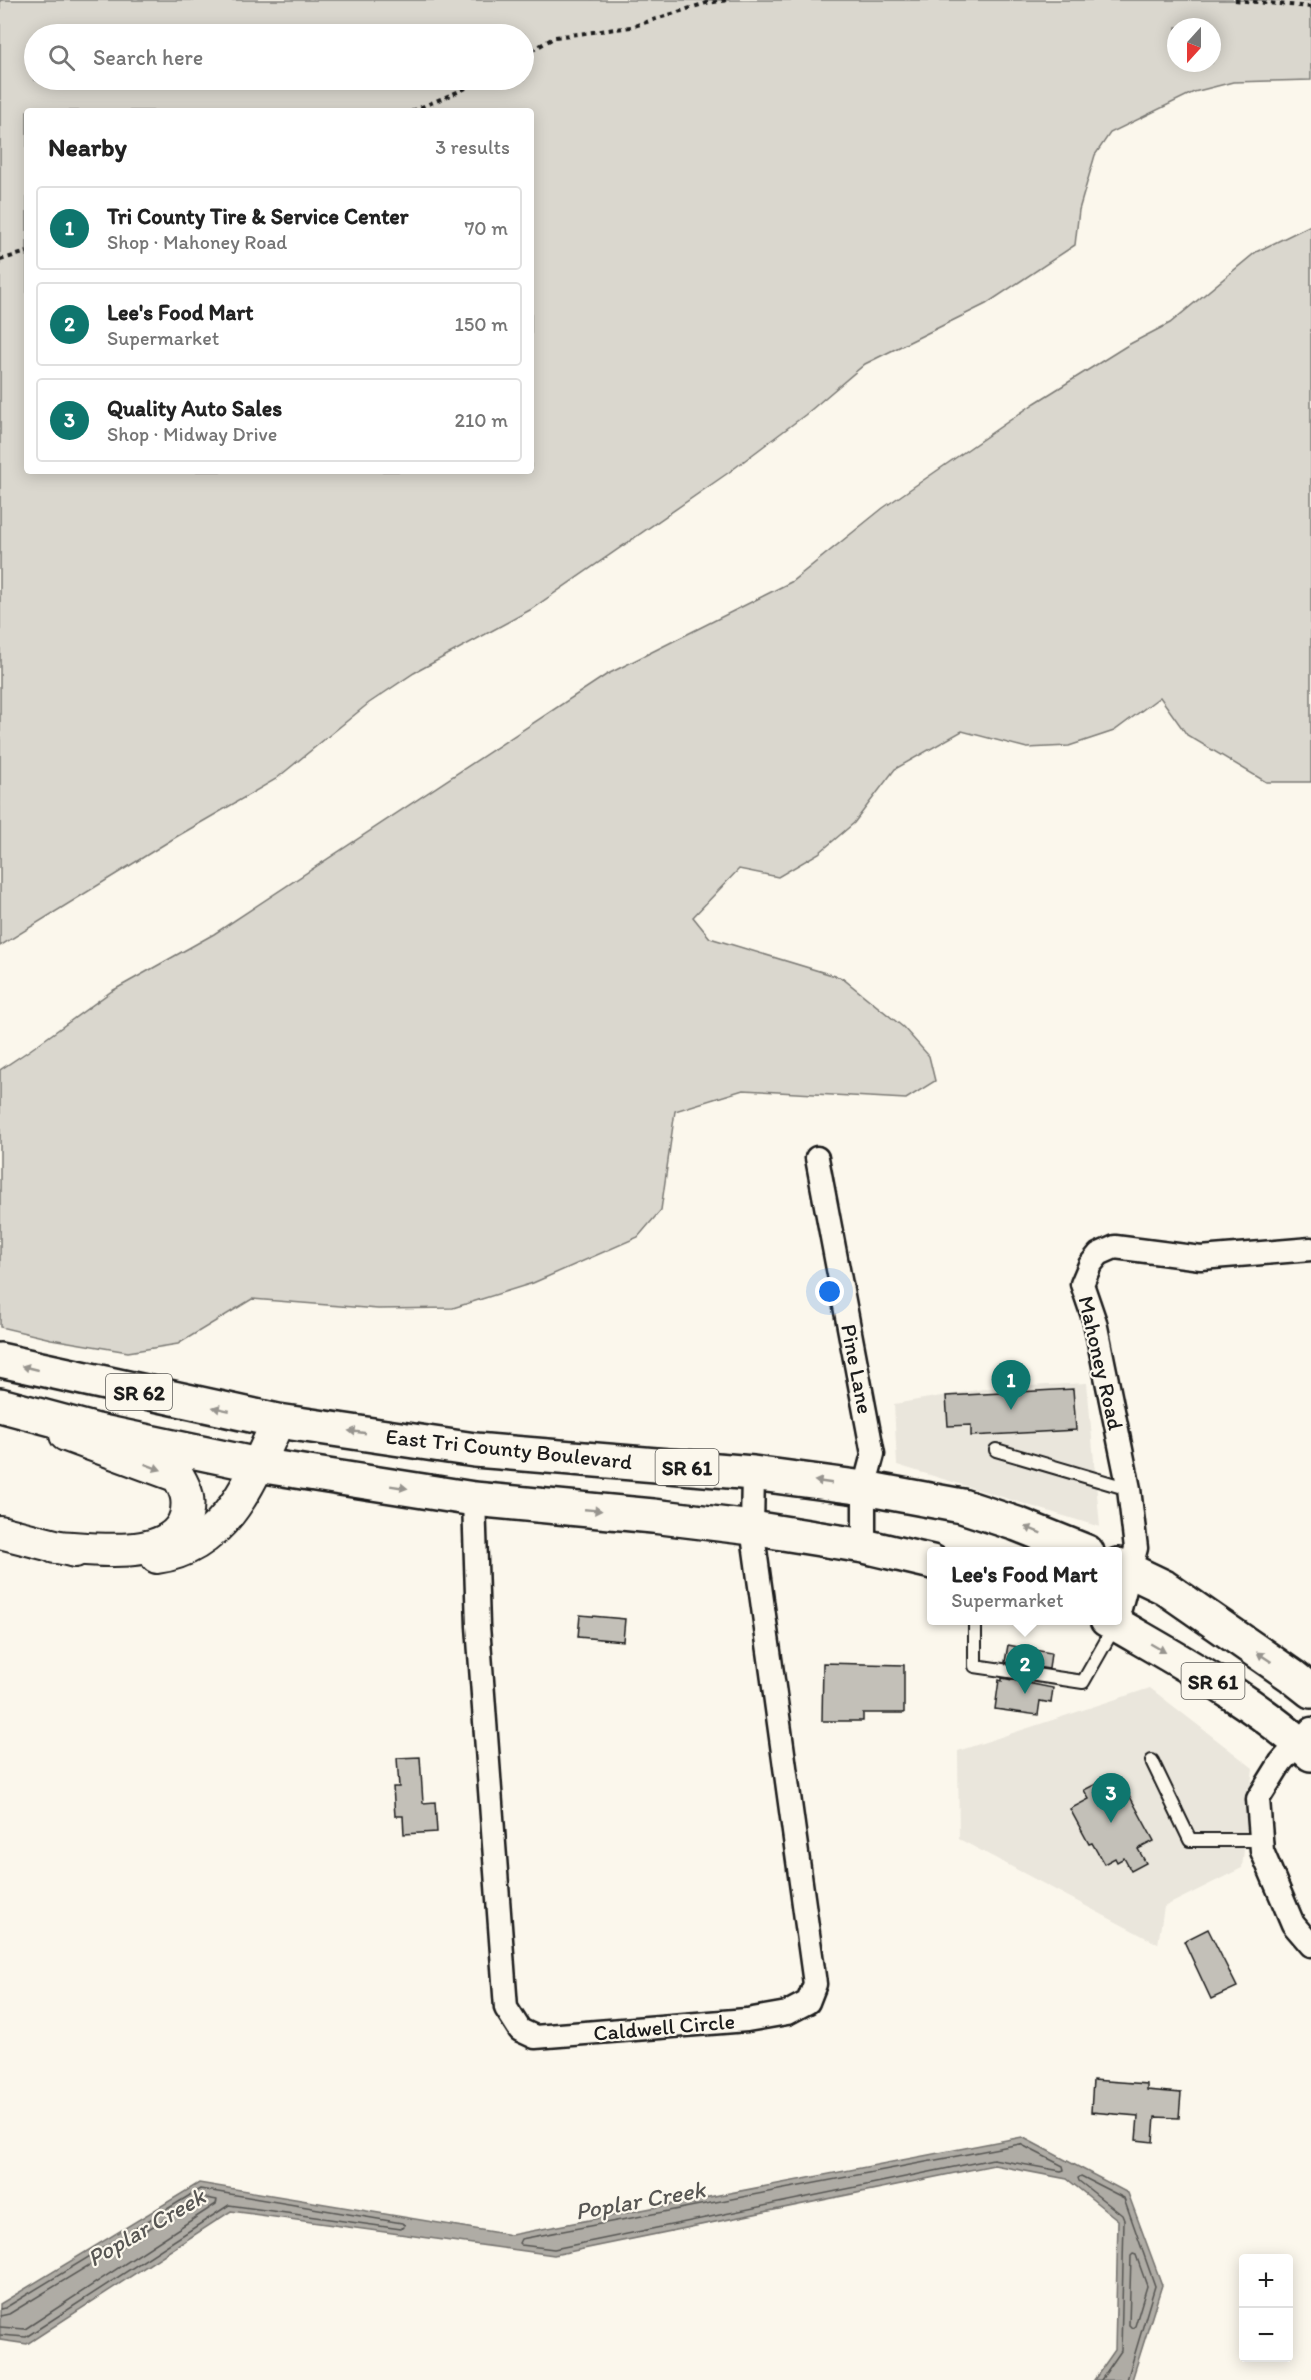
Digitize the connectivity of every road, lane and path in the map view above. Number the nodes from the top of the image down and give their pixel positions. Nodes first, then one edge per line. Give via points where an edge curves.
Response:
1 (730, 0) edge
2 (1235, 0) edge
3 (1311, 7) edge
4 (534, 49) edge
5 (462, 90) edge
6 (419, 108) edge
7 (24, 253) edge
8 (0, 260) edge
9 (817, 1158) dead end
10 (1311, 1249) edge
11 (0, 1360) edge
12 (0, 1405) edge
13 (0, 1411) edge
14 (278, 1421) junction
15 (996, 1450) dead end
16 (258, 1465) junction
17 (753, 1473) junction
18 (864, 1488) junction
19 (1129, 1489) junction
20 (474, 1499) junction
21 (752, 1528) junction
22 (0, 1532) edge
23 (864, 1546) junction
24 (55, 1547) junction
25 (1077, 1547) edge
26 (927, 1561) edge
27 (1124, 1567) edge
28 (975, 1625) edge
29 (1112, 1625) edge
30 (1122, 1625) edge
31 (1311, 1691) edge
32 (1307, 1742) edge
33 (1152, 1761) dead end
34 (1261, 1840) junction
35 (1311, 1945) edge

1 - 4 path via 706,3 631,27 555,37
2 - 3 path
5 - 6 path
7 - 8 path
9 - 18 street, Pine Lane via 873,1454
10 - 19 street, Mahoney Road via 1201,1258 1114,1247 1090,1265 1082,1284 1095,1322
14 -> 11 highway, East Tri County Boulevard / SR 62
12 - 16 highway, SR 62 via 97,1431
13 -> 24 main road via 178,1476 187,1493 183,1526 153,1546 136,1550
14 - 16 main road
17 -> 14 highway, East Tri County Boulevard / SR 61 via 475,1450
15 - 19 lane
16 -> 20 highway, SR 61
16 - 24 main road via 224,1523 198,1543 161,1556 125,1561
18 -> 17 highway, East Tri County Boulevard / SR 61
17 - 21 street, Caldwell Circle
18 - 23 street, Pine Lane
25 -> 18 highway, East Tri County Boulevard / SR 61 via 962,1506
19 - 27 street, Mahoney Road via 1136,1548
20 -> 21 highway, SR 61
20 - 21 street, Caldwell Circle via 478,1626 506,2008 520,2030 535,2037 747,2020 787,2013 808,2002 815,1984 813,1954
21 - 23 highway, SR 61
22 - 24 main road
23 - 26 highway, SR 61
31 -> 27 highway, SR 61 via 1164,1587
28 - 29 lane via 975,1666 1083,1682
30 -> 32 highway, SR 61
32 - 34 street via 1281,1761 1258,1799
33 - 34 lane via 1190,1840
34 - 35 street via 1293,1924

